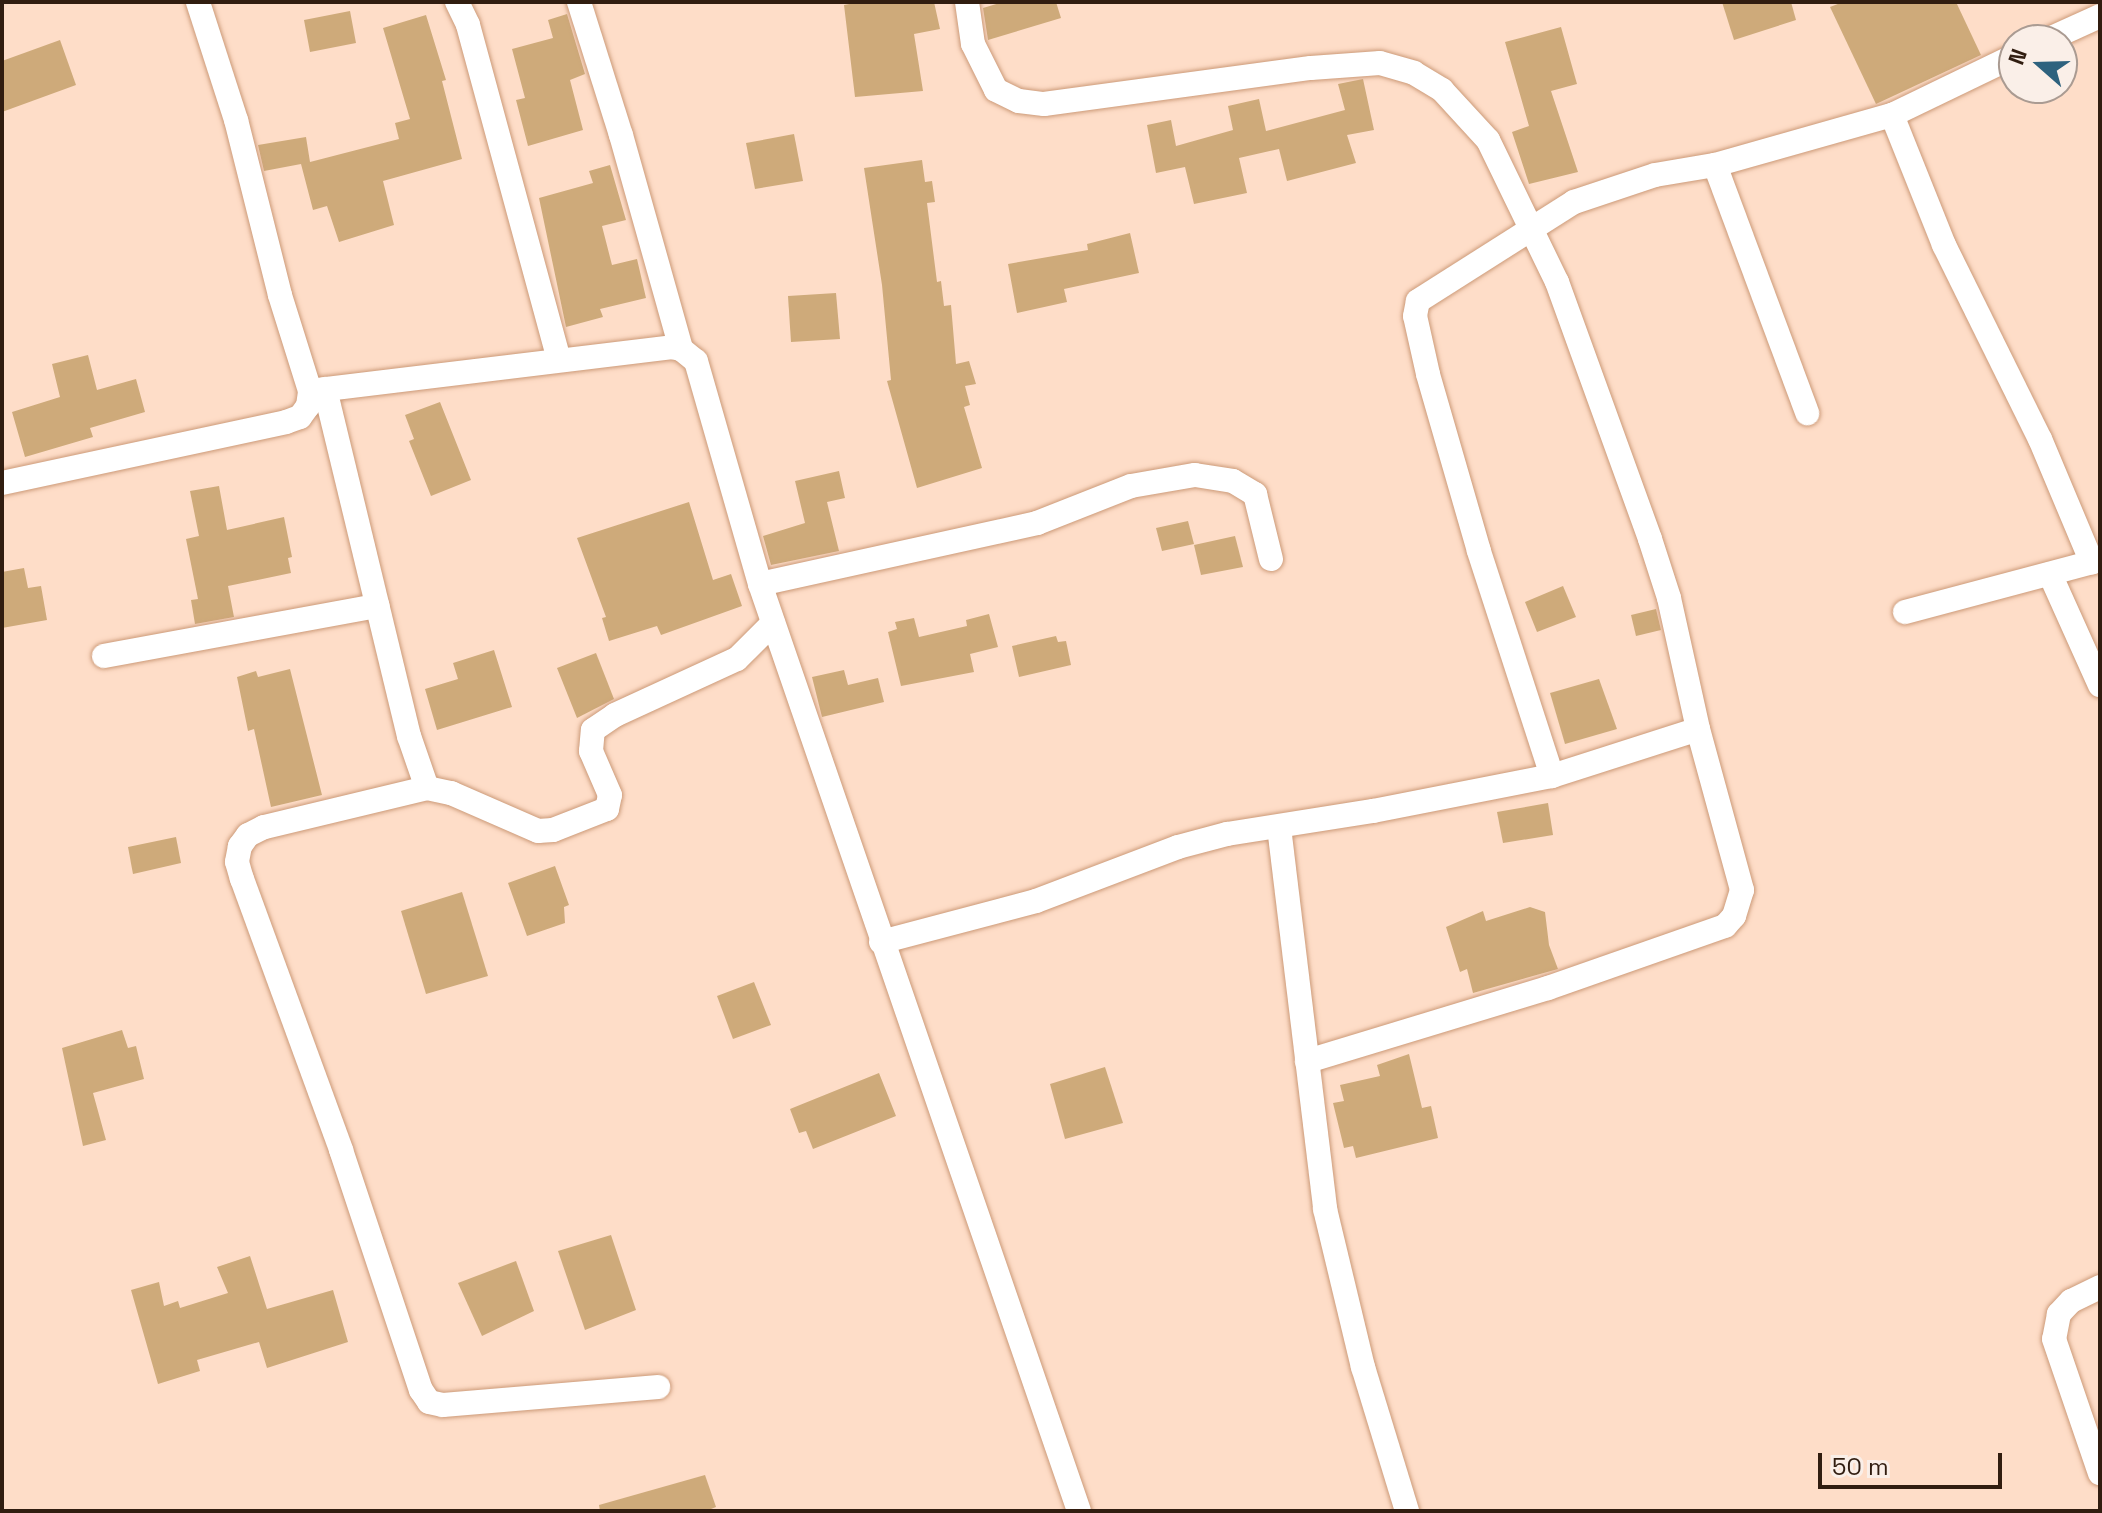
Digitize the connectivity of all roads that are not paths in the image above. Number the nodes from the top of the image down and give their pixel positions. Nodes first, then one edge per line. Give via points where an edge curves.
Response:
1 (198, 2) edge
2 (457, 2) edge
3 (579, 2) edge
4 (967, 2) edge
5 (2100, 16) edge
6 (2078, 26) edge
7 (1998, 64) edge
8 (1892, 115) junction
9 (1715, 165) junction
10 (1530, 229) junction
11 (681, 349) junction
12 (559, 359) junction
13 (318, 390) junction
14 (1807, 413) dead end
15 (2, 483) edge
16 (1271, 559) dead end
17 (2096, 561) edge
18 (2050, 574) junction
19 (760, 584) junction
20 (377, 606) junction
21 (1905, 612) dead end
22 (773, 623) junction
23 (104, 656) dead end
24 (2100, 685) edge
25 (1698, 729) junction
26 (1552, 776) junction
27 (427, 788) junction
28 (1279, 827) junction
29 (881, 942) junction
30 (1307, 1061) junction
31 (2100, 1287) edge
32 (658, 1387) dead end
33 (2100, 1473) edge
34 (1079, 1511) edge
35 (1407, 1511) edge

1 - 13 street via 236,120 280,295
2 - 12 street via 468,25
3 - 11 street
4 - 10 street via 973,44 996,90 1019,101 1044,104 1380,63 1414,73 1442,90 1488,140
5 - 6 street
7 - 8 street
8 - 9 street
8 - 17 street via 1944,245
9 - 10 street via 1655,175 1574,202
9 - 14 street
10 - 25 street via 1562,297 1650,539 1685,660
10 - 26 street via 1421,296 1415,316 1479,551
11 - 12 street
11 - 19 street via 699,367
12 - 13 street
13 - 15 street via 305,413 286,422
13 - 20 street
16 - 19 street via 1255,494 1233,481 1195,475 1131,486 1037,523
17 - 18 street
18 - 21 street
18 - 24 street
19 - 22 street
20 - 23 street
20 - 27 street
22 - 27 street via 737,659 593,730 591,751 610,795 607,809 538,831 451,793
22 - 29 street
25 - 26 street
25 - 30 street via 1742,890 1725,926 1548,988
26 - 28 street
27 - 32 street via 264,827 248,835 237,862 421,1390 429,1402 443,1405
28 - 29 street via 1178,847 1036,901
28 - 30 street
29 - 34 street
30 - 35 street via 1334,1258
31 - 33 street via 2071,1301 2059,1314 2054,1339

